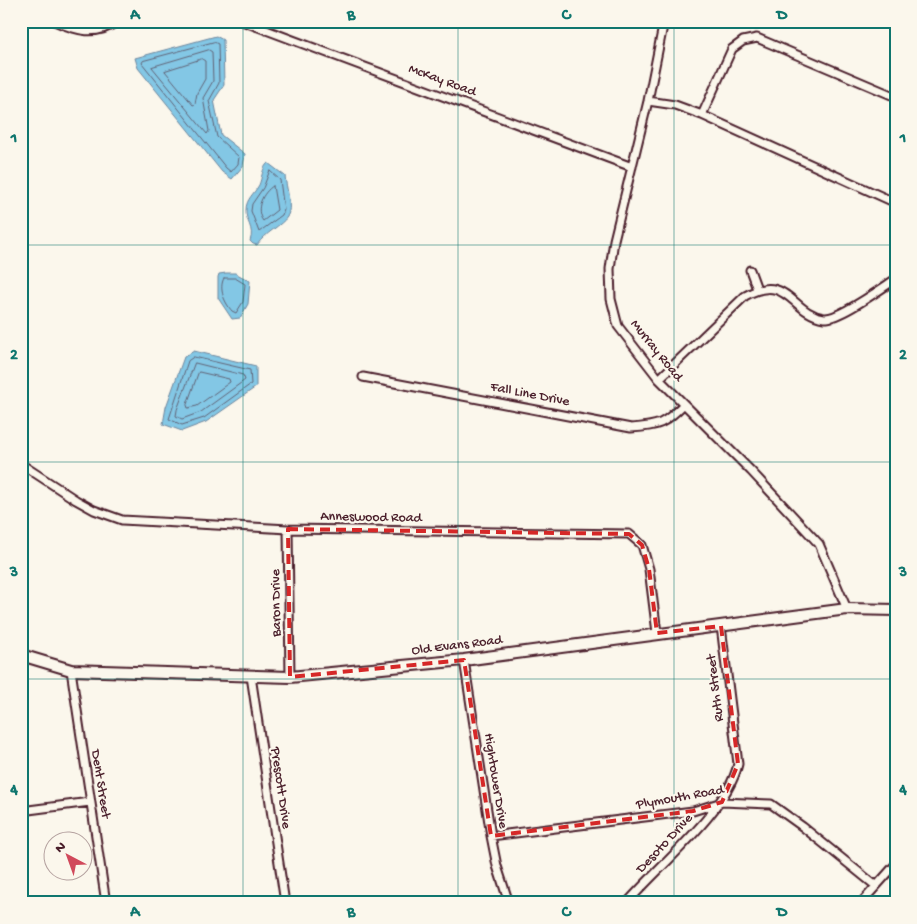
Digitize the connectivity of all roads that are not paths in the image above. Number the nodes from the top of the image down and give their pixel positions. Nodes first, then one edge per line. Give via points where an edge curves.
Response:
1 (54, 21) edge
2 (118, 21) edge
3 (242, 21) edge
4 (664, 21) edge
5 (896, 97) edge
6 (648, 101) junction
7 (702, 115) junction
8 (632, 167) junction
9 (896, 203) edge
10 (750, 270) dead end
11 (896, 280) edge
12 (757, 289) junction
13 (363, 377) dead end
14 (659, 378) junction
15 (684, 404) junction
16 (21, 464) edge
17 (288, 529) junction
18 (848, 609) junction
19 (896, 610) edge
20 (721, 626) junction
21 (657, 633) junction
22 (21, 655) edge
23 (464, 660) junction
24 (71, 670) junction
25 (251, 676) junction
26 (290, 677) junction
27 (736, 747) joint
28 (90, 802) junction
29 (722, 802) junction
30 (21, 811) edge
31 (491, 836) junction
32 (896, 864) edge
33 (876, 886) junction
34 (106, 903) edge
35 (285, 903) edge
36 (509, 903) edge
37 (628, 903) edge
38 (861, 903) edge

1 - 2 street via 90,33
3 - 8 street, McKay Road
4 - 6 street, Murray Road
5 - 7 street via 757,38 743,41 732,50
6 - 7 street
6 - 8 street, Murray Road
7 - 9 street
8 - 14 street, Murray Road via 614,240 610,269 611,299 618,326
10 - 12 street
11 - 12 street via 825,318 813,314 783,293 771,288
12 - 14 street via 745,296
13 - 15 street, Fall Line Drive via 631,428 666,421
14 - 15 street, Murray Road
15 - 18 street, Murray Road via 819,544
16 - 17 street, Anneswood Road via 94,510 122,520
17 - 21 street, Anneswood Road via 629,534 642,545 649,569
17 - 26 street, Baron Drive
18 - 19 street, Old Evans Road
18 - 20 street, Old Evans Road
20 - 21 street, Old Evans Road
20 - 27 street, Ruth Street
21 - 23 street, Old Evans Road
22 - 24 street, Old Evans Road
23 - 26 street, Old Evans Road
23 - 31 street, Hightower Drive
24 - 25 street, Old Evans Road
24 - 28 street, Dent Street
25 - 26 street, Old Evans Road
25 - 35 street, Prescott Drive
27 - 29 street, Desoto Drive via 738,764 735,779
28 - 30 street
28 - 34 street, Dent Street
29 - 31 street, Plymouth Road via 693,811
29 - 33 street, Plymouth Road via 771,804
29 - 37 street, Desoto Drive
31 - 36 street, Hightower Drive
32 - 33 street
33 - 38 street

